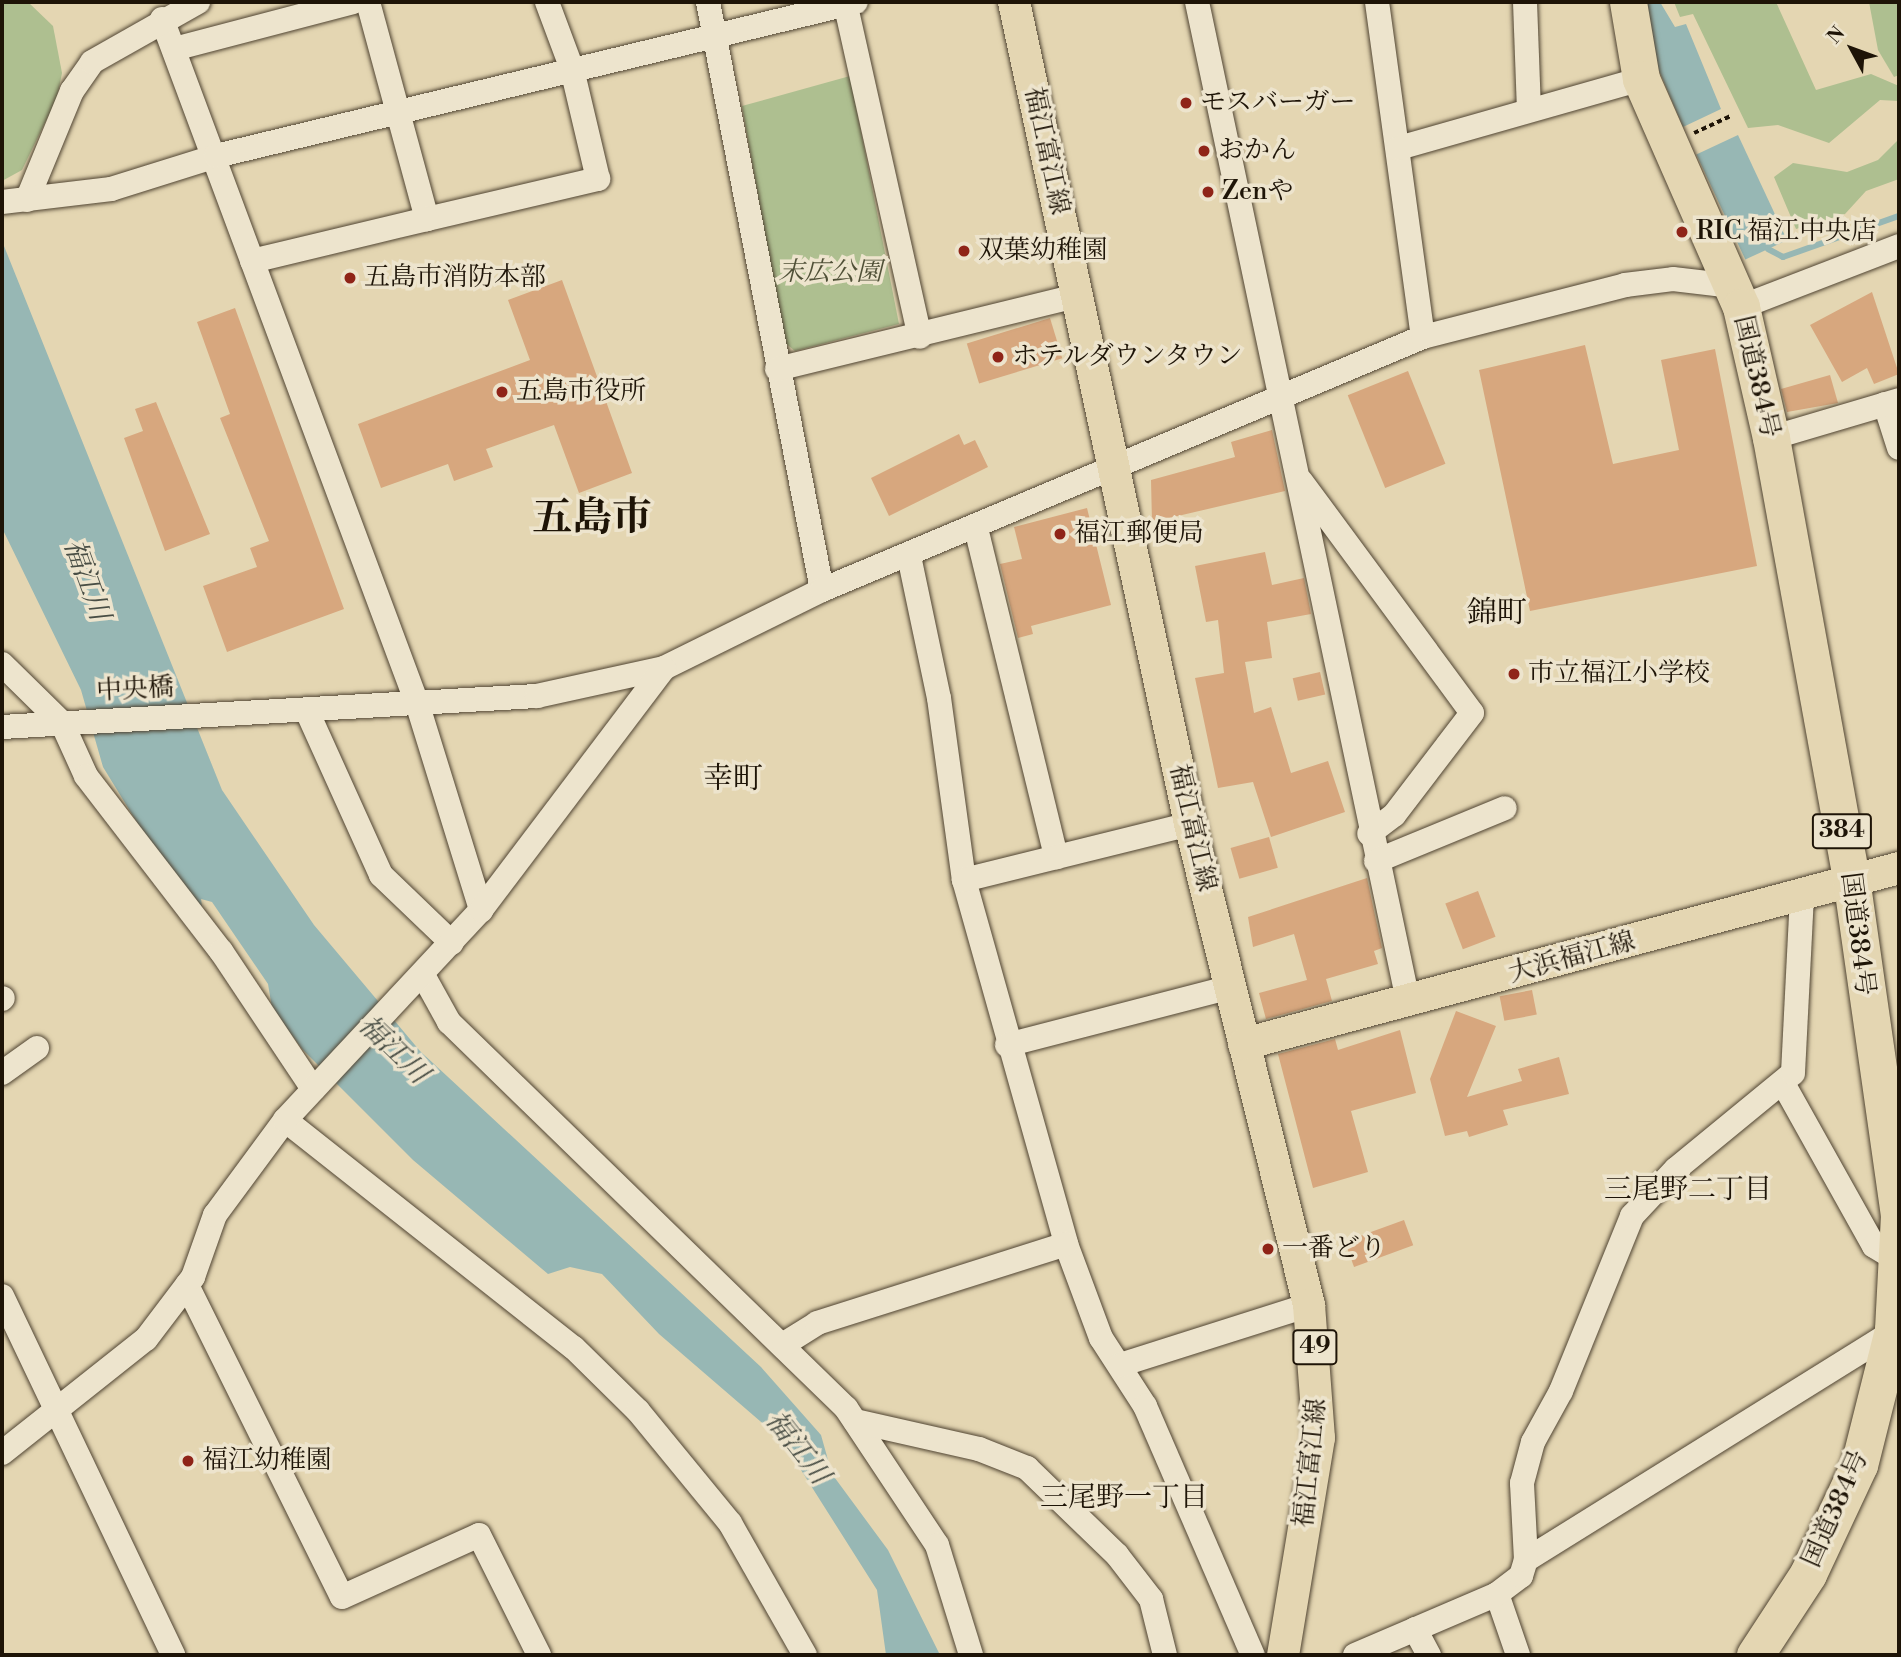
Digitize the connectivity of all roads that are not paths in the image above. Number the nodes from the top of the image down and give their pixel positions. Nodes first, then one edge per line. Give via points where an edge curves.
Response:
1 (198, 2) edge
2 (353, 2) edge
3 (368, 2) edge
4 (547, 2) edge
5 (708, 2) edge
6 (1014, 2) edge
7 (1197, 2) edge
8 (1377, 2) edge
9 (1525, 2) edge
10 (1628, 2) edge
11 (849, 3) edge
12 (162, 19) junction
13 (715, 34) junction
14 (174, 49) junction
15 (572, 69) junction
16 (1641, 79) junction
17 (1530, 109) junction
18 (398, 112) junction
19 (1399, 149) junction
20 (216, 156) junction
21 (27, 200) junction
22 (2, 202) edge
23 (427, 219) junction
24 (1899, 246) edge
25 (252, 261) junction
26 (1076, 296) junction
27 (1737, 296) junction
28 (920, 337) junction
29 (1423, 337) junction
30 (777, 369) junction
31 (1280, 394) junction
32 (1892, 402) edge
33 (1771, 438) junction
34 (1899, 447) edge
35 (1113, 467) junction
36 (1296, 475) junction
37 (976, 528) junction
38 (909, 556) junction
39 (822, 590) junction
40 (2, 664) edge
41 (664, 668) junction
42 (418, 706) junction
43 (307, 711) junction
44 (62, 723) junction
45 (2, 727) edge
46 (1505, 808) dead end
47 (1190, 824) junction
48 (1369, 834) junction
49 (1056, 857) junction
50 (1376, 861) junction
51 (1899, 868) edge
52 (964, 880) junction
53 (1852, 885) junction
54 (1802, 897) junction
55 (481, 909) junction
56 (452, 943) junction
57 (417, 982) junction
58 (1231, 987) junction
59 (1408, 1001) junction
60 (1244, 1044) junction
61 (1007, 1045) junction
62 (37, 1048) dead end
63 (2, 1073) edge
64 (1784, 1085) junction
65 (313, 1089) junction
66 (1890, 1109) edge
67 (285, 1120) junction
68 (1066, 1244) junction
69 (1897, 1261) junction
70 (187, 1285) junction
71 (2, 1296) edge
72 (1309, 1305) junction
73 (1896, 1329) edge
74 (784, 1344) junction
75 (1120, 1365) junction
76 (59, 1413) junction
77 (856, 1421) junction
78 (2, 1453) edge
79 (1526, 1560) junction
80 (1497, 1594) junction
81 (1415, 1629) junction
82 (173, 1655) edge
83 (539, 1655) edge
84 (805, 1655) edge
85 (971, 1655) edge
86 (1165, 1655) edge
87 (1253, 1655) edge
88 (1283, 1655) edge
89 (1355, 1655) edge
90 (1429, 1655) edge
91 (1518, 1655) edge
92 (1755, 1655) edge

1 - 12 street
2 - 14 street
3 - 18 street
4 - 15 street
5 - 13 street
6 - 26 main road, 福江富江線 / 49
7 - 31 street
8 - 19 street
9 - 17 street
10 - 16 highway, 国道384号 / 384
11 - 13 street
11 - 28 street
12 - 14 street
12 - 21 street via 92,62 72,91
13 - 15 street
13 - 30 street
14 - 20 street
15 - 18 street
15 - 23 street via 598,179
16 - 17 street
16 - 27 highway, 国道384号 / 384
17 - 19 street
18 - 20 street
18 - 23 street
19 - 29 street
20 - 21 street via 111,189
20 - 25 street
21 - 22 street
23 - 25 street
24 - 27 street
25 - 42 street
26 - 28 street
26 - 35 main road, 福江富江線 / 49
27 - 29 street via 1673,279 1625,285
27 - 33 highway, 国道384号 / 384
28 - 30 street
29 - 31 street
30 - 39 street
31 - 35 street
31 - 36 street
32 - 33 street
32 - 34 street
33 - 53 highway, 国道384号 / 384
35 - 37 street
35 - 47 main road, 福江富江線 / 49
36 - 48 street
36 - 48 street via 1472,713 1394,815
37 - 38 street
37 - 49 street
38 - 39 street
38 - 52 street via 939,698
39 - 41 street
40 - 44 street
41 - 42 street, 中央橋 via 537,696
41 - 55 street
42 - 43 street, 中央橋
42 - 55 street
43 - 44 street, 中央橋
43 - 56 street via 380,875
44 - 45 street, 中央橋
44 - 65 street via 86,776 221,951
46 - 50 street
47 - 49 street
47 - 58 main road, 福江富江線 / 49
48 - 50 street
49 - 52 street
50 - 59 street
51 - 53 main road, 大浜福江線
52 - 61 street
53 - 54 main road, 大浜福江線
53 - 66 highway, 国道384号 / 384
54 - 59 main road, 大浜福江線
54 - 64 street via 1798,1052
55 - 56 street
56 - 57 street
57 - 65 street
57 - 74 street via 449,1022
58 - 60 main road, 福江富江線 / 49
58 - 61 street
59 - 60 main road, 大浜福江線
60 - 72 main road, 福江富江線 / 49
61 - 68 street
62 - 63 street
64 - 69 street via 1874,1246
64 - 79 street via 1676,1169 1632,1216 1561,1391 1534,1442 1522,1483
65 - 67 street
66 - 69 highway, 国道384号 / 384 via 1899,1215
67 - 70 street via 215,1215
67 - 84 street via 574,1348 638,1411 730,1523
68 - 74 street via 817,1324
68 - 75 street via 1101,1338
69 - 73 highway, 国道384号 / 384
70 - 76 street via 146,1339
70 - 83 street via 342,1597 480,1535
71 - 76 street
72 - 75 street
72 - 88 main road, 福江富江線 / 49 via 1319,1438
73 - 79 street
73 - 92 highway, 国道384号 / 384 via 1873,1420 1839,1513
74 - 77 street
75 - 87 street via 1145,1406
76 - 78 street
76 - 82 street
77 - 85 street via 937,1545
77 - 86 street via 979,1449 1027,1468 1117,1555 1151,1599
79 - 80 street via 1521,1576
80 - 81 street
80 - 91 street
81 - 89 street
81 - 90 street

